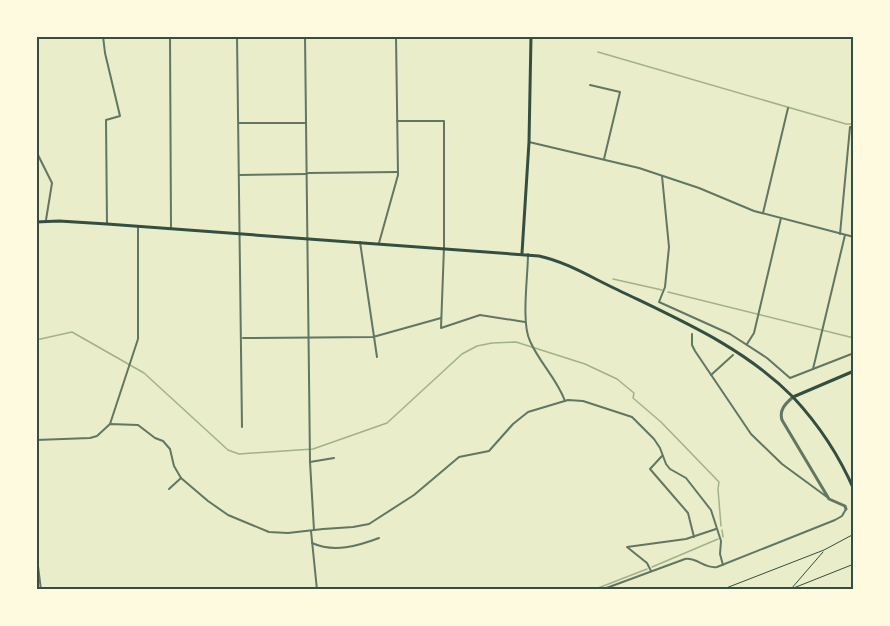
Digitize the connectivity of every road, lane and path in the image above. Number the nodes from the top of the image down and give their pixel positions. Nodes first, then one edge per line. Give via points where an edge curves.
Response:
1 (103, 36) edge
2 (170, 36) edge
3 (237, 36) edge
4 (305, 36) edge
5 (396, 36) edge
6 (531, 36) edge
7 (590, 85) dead end
8 (788, 108) dead end
9 (397, 121) junction
10 (239, 123) junction
11 (306, 123) junction
12 (854, 127) edge
13 (529, 142) junction
14 (36, 151) edge
15 (604, 159) junction
16 (398, 172) junction
17 (307, 174) junction
18 (239, 175) junction
19 (662, 176) junction
20 (763, 213) junction
21 (782, 218) junction
22 (46, 220) junction
23 (36, 222) edge
24 (107, 224) junction
25 (138, 226) junction
26 (171, 229) junction
27 (239, 233) junction
28 (840, 234) junction
29 (845, 235) junction
30 (854, 237) edge
31 (308, 238) junction
32 (360, 242) junction
33 (380, 243) junction
34 (444, 247) junction
35 (522, 253) junction
36 (528, 254) junction
37 (441, 318) junction
38 (525, 322) junction
39 (692, 334) dead end
40 (373, 337) junction
41 (241, 338) junction
42 (309, 338) junction
43 (746, 343) junction
44 (741, 346) dead end
45 (854, 353) edge
46 (733, 355) dead end
47 (377, 357) dead end
48 (813, 369) junction
49 (854, 371) edge
50 (710, 376) junction
51 (793, 397) junction
52 (565, 401) junction
53 (110, 424) junction
54 (242, 427) dead end
55 (36, 440) edge
56 (662, 456) junction
57 (334, 458) dead end
58 (310, 462) junction
59 (182, 478) junction
60 (170, 488) dead end
61 (854, 490) edge
62 (830, 499) junction
63 (846, 509) joint
64 (716, 529) junction
65 (313, 531) junction
66 (854, 534) edge
67 (694, 537) junction
68 (379, 538) dead end
69 (312, 543) junction
70 (36, 550) edge
71 (824, 550) junction
72 (854, 564) edge
73 (723, 565) junction
74 (651, 571) junction
75 (41, 590) edge
76 (317, 590) edge
77 (601, 590) edge
78 (721, 590) edge

1 - 24 street via 120,116 106,120
2 - 26 street
3 - 10 street
4 - 11 street
5 - 9 street
6 - 13 main road
7 - 15 street via 620,92
8 - 20 street
9 - 16 street
9 - 34 street via 444,121
10 - 11 street
10 - 18 street
11 - 17 street
12 - 28 street via 849,127
13 - 15 street
13 - 35 main road
14 - 22 street via 52,183
15 - 19 street
16 - 17 street
16 - 33 street
17 - 18 street
17 - 31 street
18 - 27 street
19 - 20 street
19 - 43 street via 669,247 665,287 659,302
20 - 21 street
21 - 28 street
21 - 43 street via 754,333
22 - 23 main road
22 - 24 main road
24 - 25 main road
25 - 26 main road
25 - 53 street via 138,339
26 - 27 main road
27 - 31 main road
27 - 41 street
28 - 29 street
29 - 30 street
29 - 48 street
31 - 32 main road
31 - 42 street
32 - 33 main road
32 - 40 street
33 - 34 main road
34 - 35 main road
34 - 37 street
35 - 36 main road
36 - 38 street
36 - 51 main road via 562,263 725,343
37 - 38 street via 441,328 480,315
37 - 40 street
38 - 52 street via 529,340
39 - 50 street via 692,345
40 - 42 street
40 - 47 street
41 - 42 street
41 - 54 street
42 - 58 street
43 - 44 street
43 - 48 street via 790,378
45 - 48 street
46 - 50 street
49 - 51 main road
50 - 62 street via 763,447
51 - 61 main road via 834,451
51 - 62 street via 780,415
52 - 56 street via 583,400 632,417 654,439
52 - 65 street via 528,412 489,451 459,457 414,495 375,520 353,528
53 - 55 street via 94,437
53 - 59 street via 138,425 163,441
56 - 64 street via 670,469 686,478 710,507
56 - 67 street via 650,469 688,513
57 - 58 street
58 - 65 street
59 - 60 street
59 - 65 street via 208,501 245,524 275,534
62 - 63 street
63 - 73 street via 835,520
64 - 67 street
64 - 73 street
65 - 69 street
66 - 71 path
67 - 74 street via 627,547
68 - 69 street via 352,547
69 - 76 street
70 - 75 street
71 - 72 path via 791,589
71 - 78 path
73 - 74 street via 712,568 688,558
74 - 77 street

